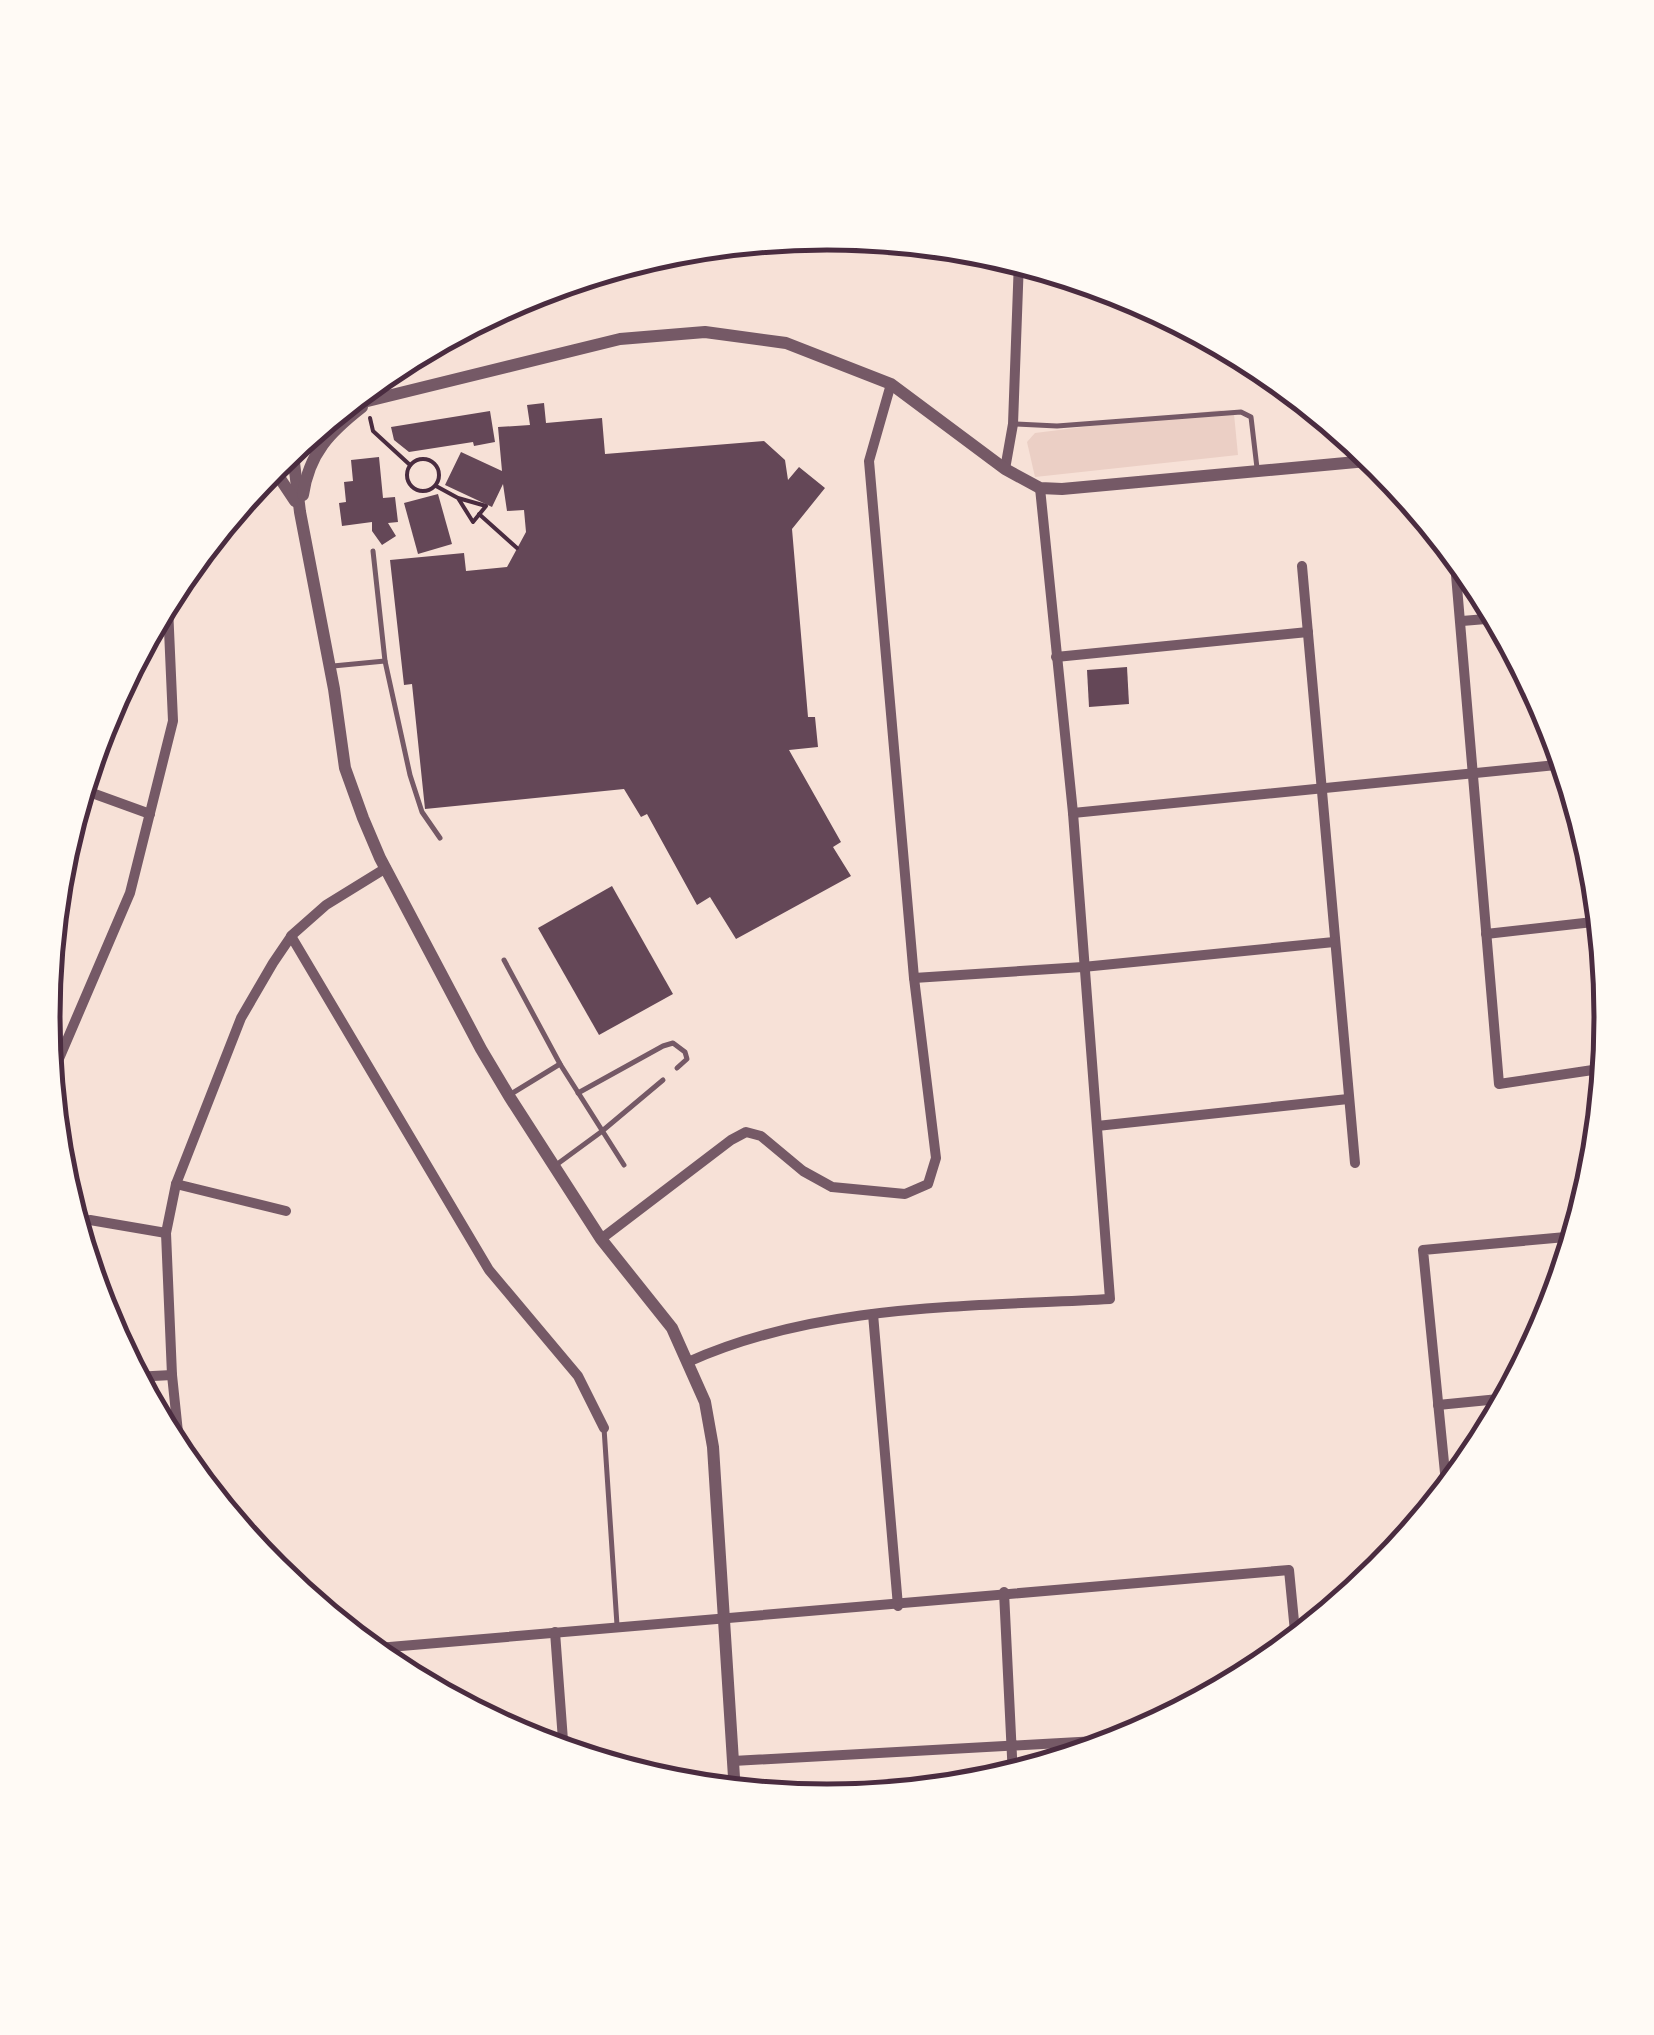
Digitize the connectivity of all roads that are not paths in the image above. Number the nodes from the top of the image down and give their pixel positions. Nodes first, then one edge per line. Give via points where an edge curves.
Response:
1 (1018, 275) edge
2 (891, 384) junction
3 (368, 404) edge
4 (1013, 424) junction
5 (331, 433) edge
6 (1355, 462) edge
7 (294, 466) edge
8 (1005, 470) junction
9 (1258, 471) junction
10 (282, 478) edge
11 (1040, 488) junction
12 (300, 512) junction
13 (373, 551) dead end
14 (1302, 566) dead end
15 (1457, 580) edge
16 (1482, 619) edge
17 (1462, 621) junction
18 (169, 624) edge
19 (1308, 632) junction
20 (1056, 657) junction
21 (385, 660) junction
22 (330, 666) junction
23 (1551, 766) edge
24 (1472, 776) junction
25 (1320, 786) junction
26 (94, 794) edge
27 (1073, 813) junction
28 (150, 814) junction
29 (440, 838) dead end
30 (386, 868) junction
31 (1588, 923) edge
32 (1486, 934) junction
33 (292, 936) junction
34 (1334, 942) junction
35 (504, 960) dead end
36 (1082, 967) junction
37 (914, 978) junction
38 (61, 1053) edge
39 (560, 1064) junction
40 (678, 1068) dead end
41 (1592, 1070) edge
42 (663, 1080) dead end
43 (578, 1093) junction
44 (509, 1096) junction
45 (1348, 1099) junction
46 (1096, 1126) junction
47 (601, 1132) junction
48 (1354, 1163) dead end
49 (624, 1165) dead end
50 (554, 1167) junction
51 (176, 1184) junction
52 (286, 1211) dead end
53 (90, 1220) dead end
54 (166, 1233) junction
55 (1561, 1237) edge
56 (601, 1239) junction
57 (873, 1314) junction
58 (688, 1362) junction
59 (172, 1375) junction
60 (149, 1376) edge
61 (1492, 1400) edge
62 (1438, 1405) junction
63 (177, 1424) edge
64 (604, 1428) joint
65 (1445, 1472) edge
66 (1004, 1592) junction
67 (898, 1606) junction
68 (722, 1620) junction
69 (1294, 1626) edge
70 (618, 1628) junction
71 (555, 1632) junction
72 (391, 1648) edge
73 (563, 1737) edge
74 (1078, 1743) edge
75 (1011, 1747) junction
76 (733, 1761) junction
77 (1012, 1761) edge
78 (734, 1779) edge

1 - 4 street
2 - 3 street via 786,344 705,332 620,339
2 - 8 street
2 - 37 street via 869,460
4 - 8 street
4 - 9 lane via 1242,412 1251,416
5 - 12 street via 306,477
6 - 9 street
7 - 12 street
8 - 11 street
9 - 11 street
10 - 12 street
11 - 20 street
12 - 22 street
13 - 21 lane
14 - 19 street
15 - 17 street
16 - 17 street
17 - 24 street
18 - 28 street via 173,722
19 - 20 street
19 - 25 street
20 - 27 street
21 - 22 lane
21 - 29 lane via 417,800
22 - 30 street via 345,768
23 - 24 street
24 - 25 street
24 - 32 street
25 - 27 street
25 - 34 street
26 - 28 street
27 - 36 street
28 - 38 street via 130,893
30 - 33 street via 326,905
30 - 44 street
31 - 32 street
32 - 41 street via 1500,1084
33 - 51 street via 242,1018
33 - 64 street via 489,1270 578,1376
34 - 36 street
34 - 45 street
35 - 39 lane
36 - 37 street
36 - 46 street
37 - 56 street via 936,1158 928,1184 905,1194 832,1187 746,1132
39 - 43 lane
39 - 44 lane
40 - 43 lane via 686,1052 673,1043
42 - 47 lane
43 - 47 lane
44 - 50 street
45 - 46 street
45 - 48 street
46 - 57 street via 1110,1299
47 - 49 lane
47 - 50 lane
50 - 56 street
51 - 52 street
51 - 54 street
53 - 54 street
54 - 59 street
55 - 62 street via 1423,1250
56 - 58 street via 672,1328
57 - 58 street via 768,1332
57 - 67 street
58 - 68 street via 713,1446
59 - 60 street
59 - 63 street
61 - 62 street
62 - 65 street
64 - 70 lane
66 - 67 street
66 - 69 street via 1289,1570
66 - 75 street
67 - 68 street
68 - 70 street
68 - 76 street
70 - 71 street
71 - 72 street
71 - 73 street
74 - 75 street
75 - 76 street
75 - 77 street
76 - 78 street

